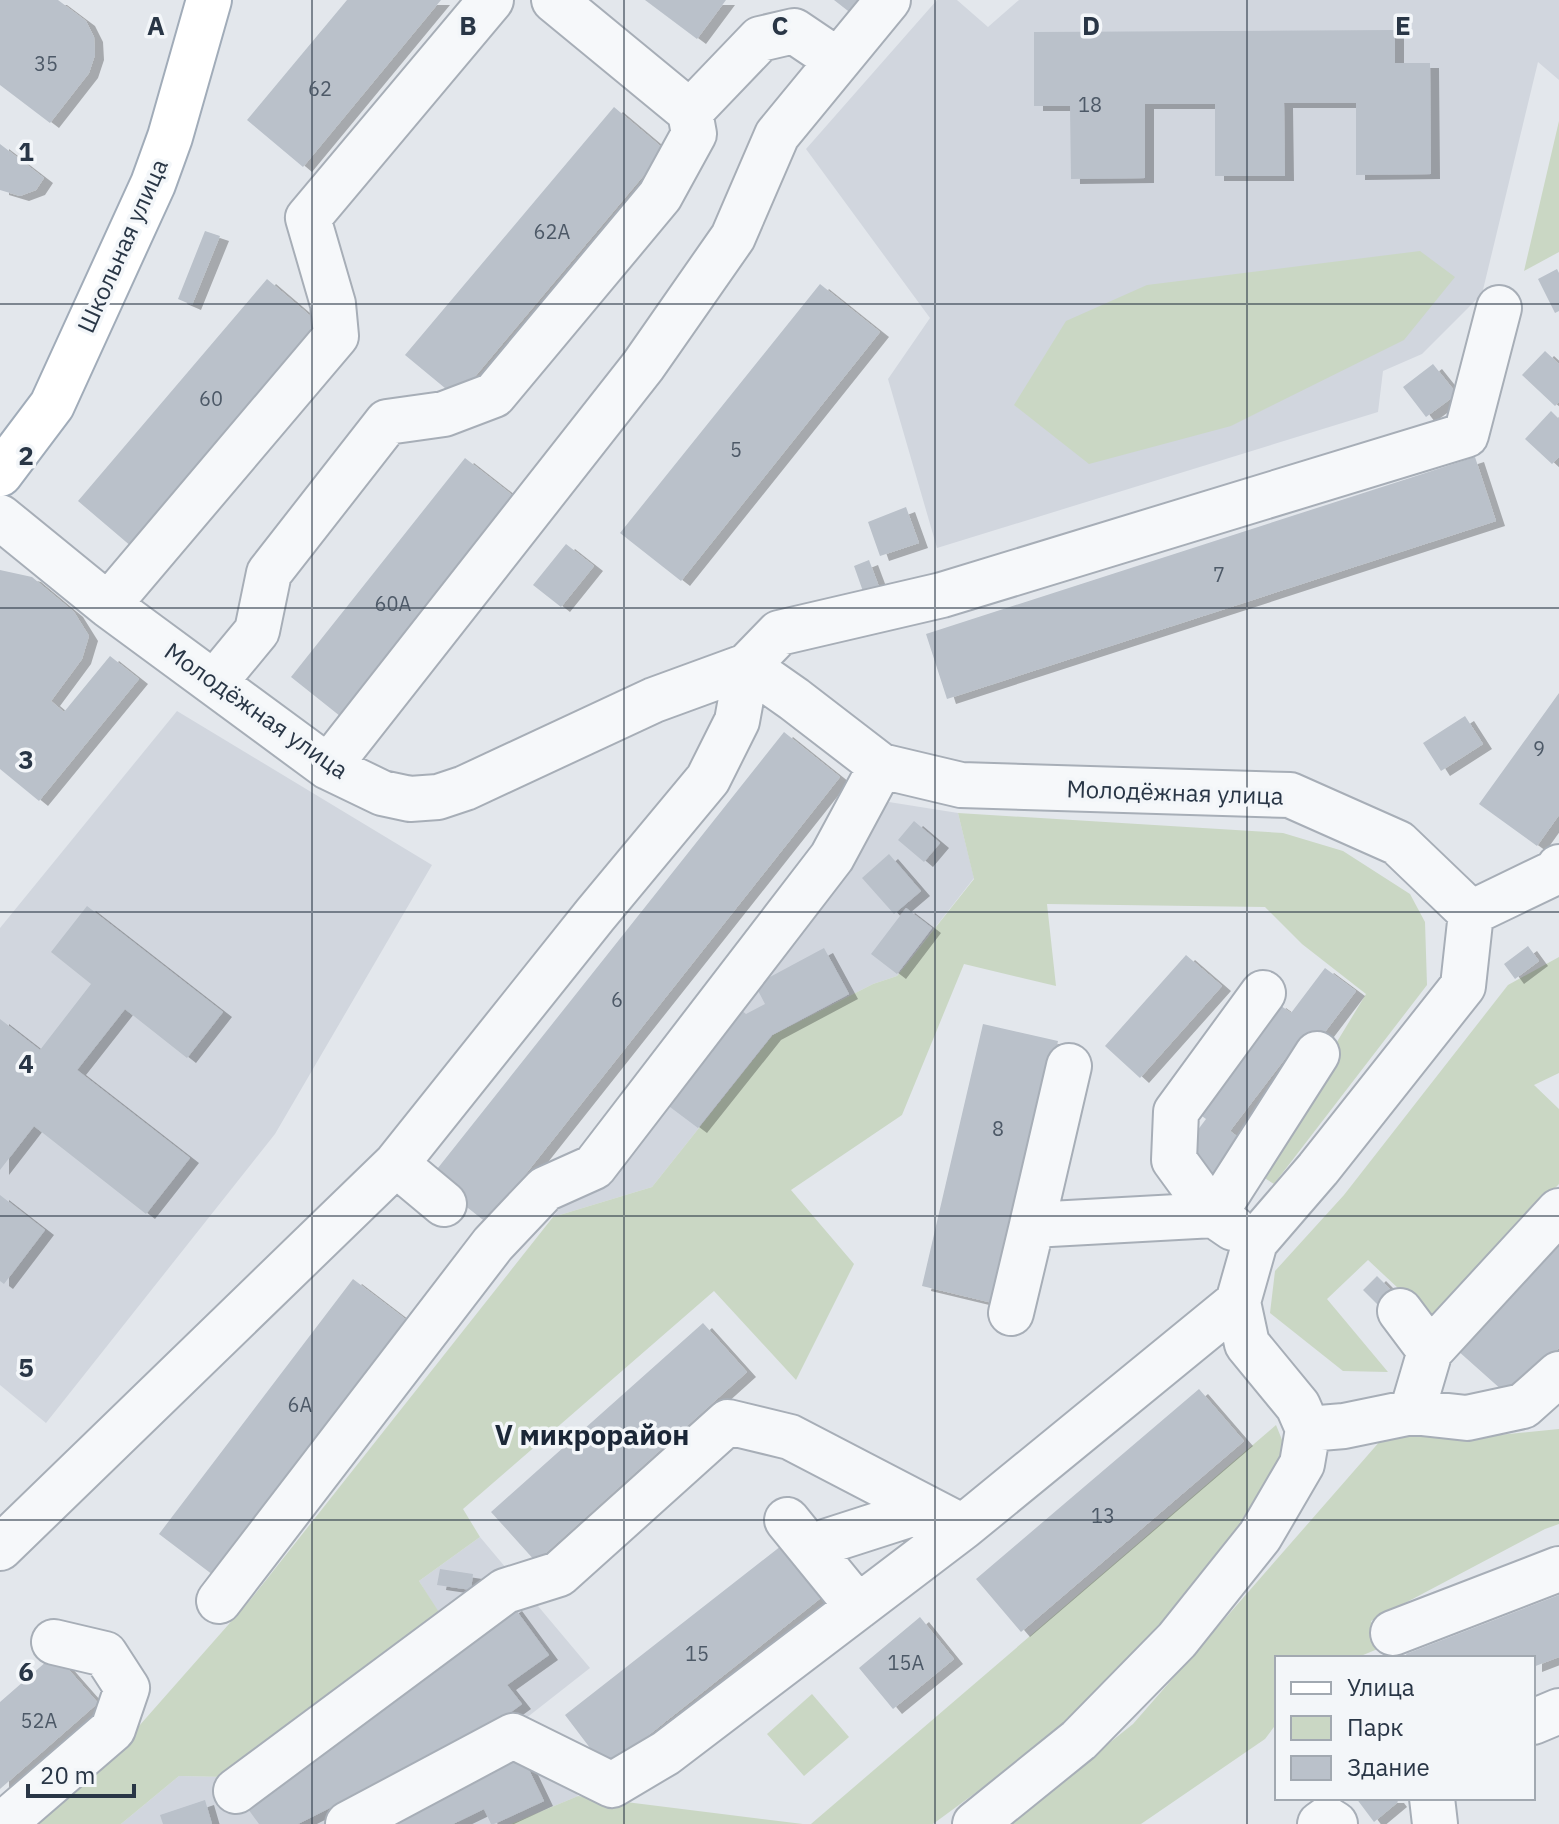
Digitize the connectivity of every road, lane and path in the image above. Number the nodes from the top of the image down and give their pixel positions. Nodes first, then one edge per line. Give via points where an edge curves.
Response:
1 (209, 0) edge
2 (491, 0) edge
3 (554, 0) edge
4 (888, 0) edge
5 (837, 60) junction
6 (690, 112) junction
7 (1499, 308) dead end
8 (5, 457) edge
9 (0, 517) edge
10 (108, 605) junction
11 (747, 666) junction
12 (214, 683) junction
13 (881, 766) junction
14 (328, 767) junction
15 (1559, 867) edge
16 (1471, 913) junction
17 (1263, 993) dead end
18 (1317, 1054) dead end
19 (1069, 1066) dead end
20 (396, 1164) junction
21 (444, 1204) dead end
22 (1559, 1211) edge
23 (1214, 1215) junction
24 (1032, 1225) junction
25 (1255, 1242) junction
26 (1238, 1302) junction
27 (1400, 1311) dead end
28 (1011, 1313) dead end
29 (1430, 1351) junction
30 (1559, 1374) edge
31 (1412, 1412) junction
32 (1308, 1429) junction
33 (945, 1518) junction
34 (0, 1548) edge
35 (1559, 1569) edge
36 (219, 1601) dead end
37 (858, 1607) junction
38 (1393, 1633) dead end
39 (54, 1642) dead end
40 (1559, 1711) edge
41 (1535, 1721) edge
42 (236, 1791) dead end
43 (1432, 1800) edge
44 (3, 1824) edge
45 (348, 1824) edge
46 (975, 1824) edge
47 (1320, 1824) edge
48 (1335, 1824) edge
49 (1435, 1824) edge

1 - 8 main road, Школьная улица via 153,184 52,405
2 - 10 street via 308,218 333,304 336,336
3 - 6 street
4 - 5 street
5 - 6 street via 794,31 760,39
5 - 14 street via 777,135 733,237 643,366
6 - 12 street via 694,134 660,196 494,395 444,414 387,422 269,573 257,631
7 - 11 street via 1466,435 942,595 779,633
9 - 10 street, Молодёжная улица
10 - 12 street, Молодёжная улица
11 - 13 street, Молодёжная улица
11 - 14 street, Молодёжная улица via 654,700 438,797 382,793
11 - 20 street via 737,721 708,779
12 - 14 street, Молодёжная улица
13 - 16 street, Молодёжная улица via 961,785 1290,795 1398,843
13 - 36 street via 832,857 594,1167 545,1189 493,1244
15 - 16 street
16 - 25 street via 1463,986
17 - 23 street via 1176,1112 1174,1160
18 - 23 street
19 - 24 street
20 - 21 street
20 - 34 street
22 - 29 street
23 - 24 street
23 - 25 street
24 - 28 street
25 - 26 street
26 - 32 street via 1247,1344 1298,1406
26 - 33 street
27 - 29 street
29 - 31 street
30 - 31 street via 1523,1406 1467,1418
31 - 32 street
32 - 46 street via 1302,1464 1260,1536 1177,1640 1079,1740
33 - 37 street
33 - 37 street via 798,1534
33 - 42 street via 790,1437 728,1422 559,1574 505,1591
35 - 38 street
37 - 45 street via 666,1753 612,1785 513,1736
39 - 44 street via 105,1654 127,1688 113,1729
40 - 41 street
43 - 49 street
47 - 48 street via 1327,1819

